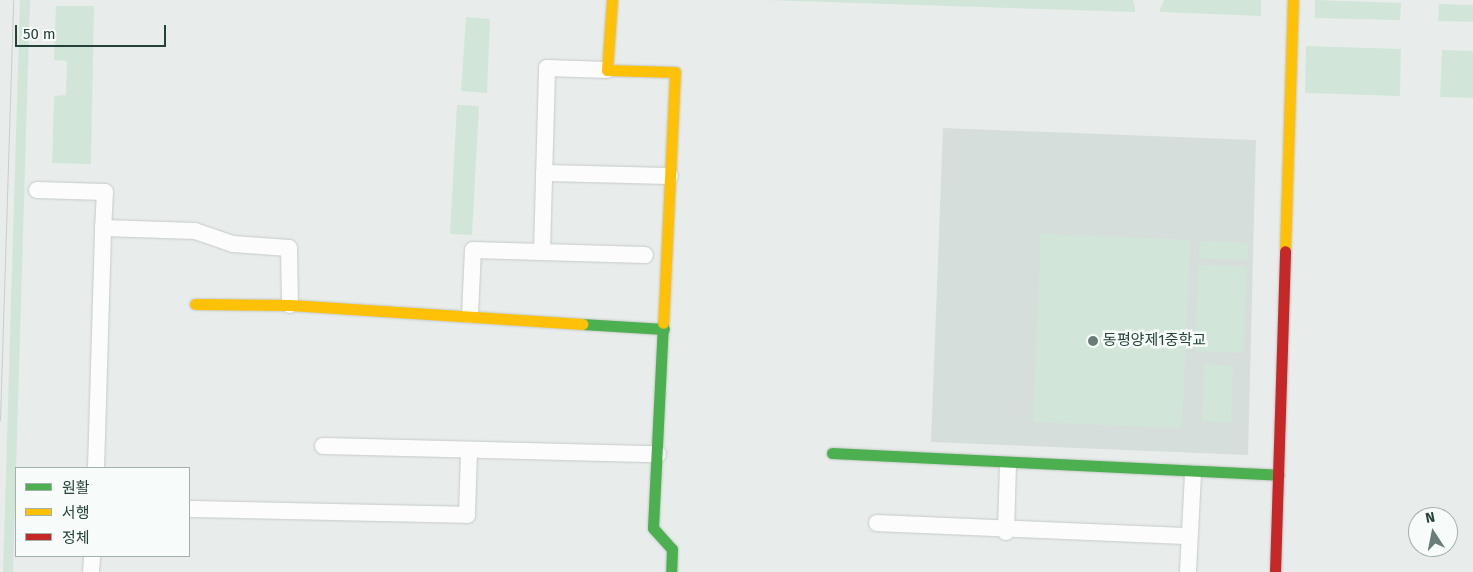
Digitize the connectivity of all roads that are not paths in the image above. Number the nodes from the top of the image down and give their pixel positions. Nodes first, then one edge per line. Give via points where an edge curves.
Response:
1 (612, 0) edge
2 (1293, 0) edge
3 (607, 70) junction
4 (544, 173) junction
5 (670, 176) junction
6 (37, 190) dead end
7 (103, 228) junction
8 (542, 251) junction
9 (645, 255) dead end
10 (195, 304) dead end
11 (290, 305) junction
12 (470, 315) junction
13 (664, 329) junction
14 (323, 446) dead end
15 (469, 450) junction
16 (832, 453) dead end
17 (658, 454) junction
18 (1008, 465) junction
19 (96, 467) edge
20 (1193, 472) junction
21 (1278, 474) junction
22 (190, 509) edge
23 (877, 524) dead end
24 (1006, 532) junction
25 (1189, 536) junction
26 (92, 557) edge
27 (91, 572) edge
28 (671, 572) edge
29 (1188, 572) edge
30 (1275, 572) edge

1 - 3 street
2 - 21 street
3 - 4 street via 547,68
3 - 5 street via 675,72
4 - 5 street
4 - 8 street
5 - 13 street
6 - 7 street via 105,192
7 - 11 street via 195,231 233,244 289,248
7 - 19 street
8 - 9 street
8 - 12 street via 473,250
10 - 11 street
11 - 12 street
12 - 13 street
13 - 17 street
14 - 15 street
15 - 17 street
15 - 22 street via 467,515
16 - 18 street
17 - 28 street via 652,528 672,548
18 - 20 street
18 - 24 street
20 - 21 street
20 - 25 street
21 - 30 street
23 - 24 street
24 - 25 street
25 - 29 street
26 - 27 street

